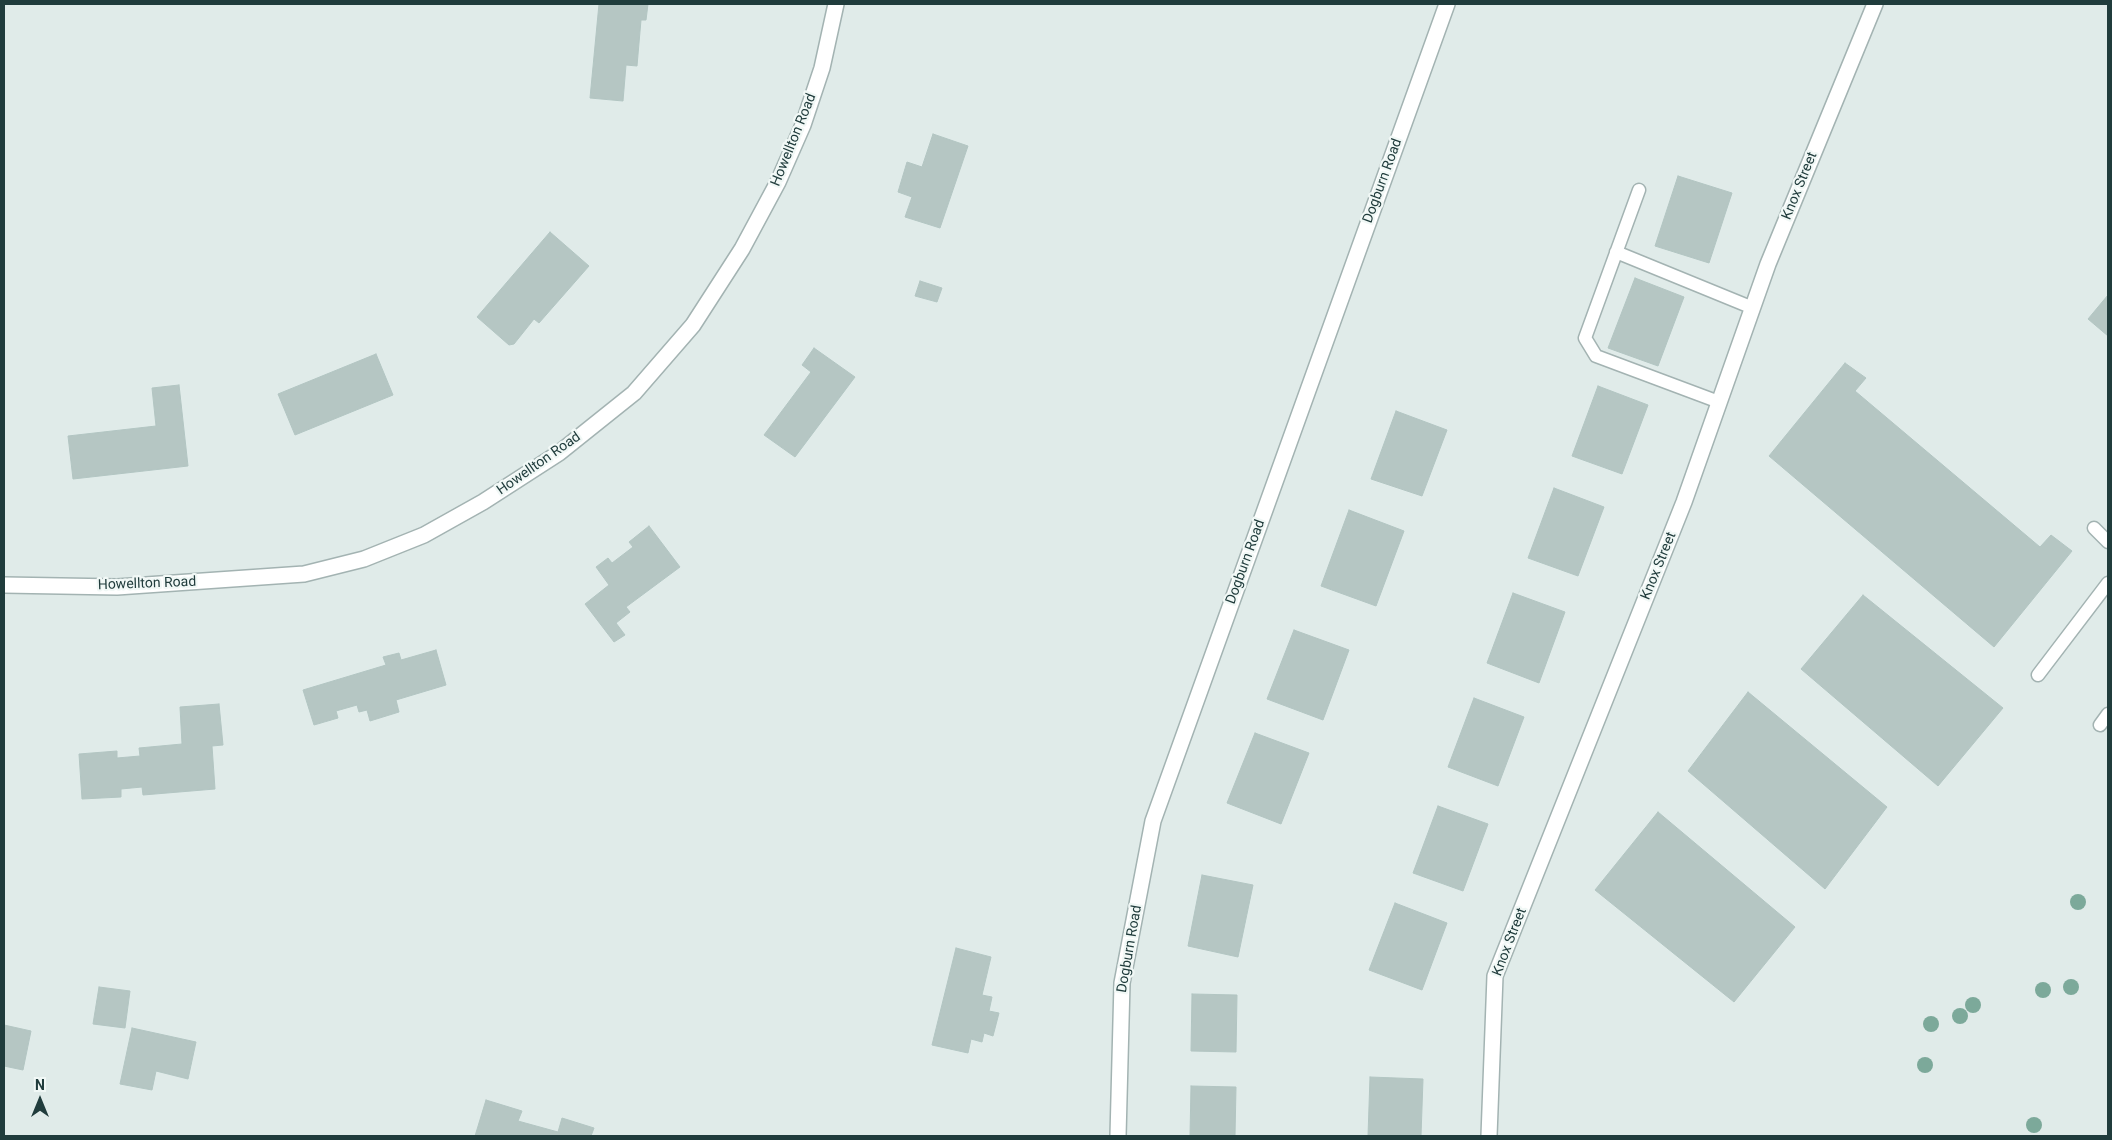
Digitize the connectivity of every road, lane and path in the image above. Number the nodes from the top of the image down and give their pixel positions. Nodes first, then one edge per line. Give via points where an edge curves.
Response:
1 (836, 4) edge
2 (1447, 4) edge
3 (1874, 4) edge
4 (1639, 190) dead end
5 (1616, 252) junction
6 (1753, 308) junction
7 (1720, 402) junction
8 (2094, 528) dead end
9 (2108, 542) edge
10 (2108, 583) edge
11 (4, 584) edge
12 (2038, 675) dead end
13 (2108, 714) edge
14 (2100, 726) dead end
15 (1118, 1136) edge
16 (1489, 1136) edge

1 - 11 street, Howellton Road via 822,68 803,126 742,249 693,325 634,393 559,454 483,502 424,534 364,559 304,574 117,587
2 - 15 street, Dogburn Road via 1153,821 1122,983
3 - 6 street, Knox Street
4 - 5 lane
5 - 6 lane
5 - 7 lane via 1585,338 1596,356
6 - 7 street, Knox Street
7 - 16 street, Knox Street via 1684,502 1495,976
8 - 9 lane
10 - 12 lane
13 - 14 lane

